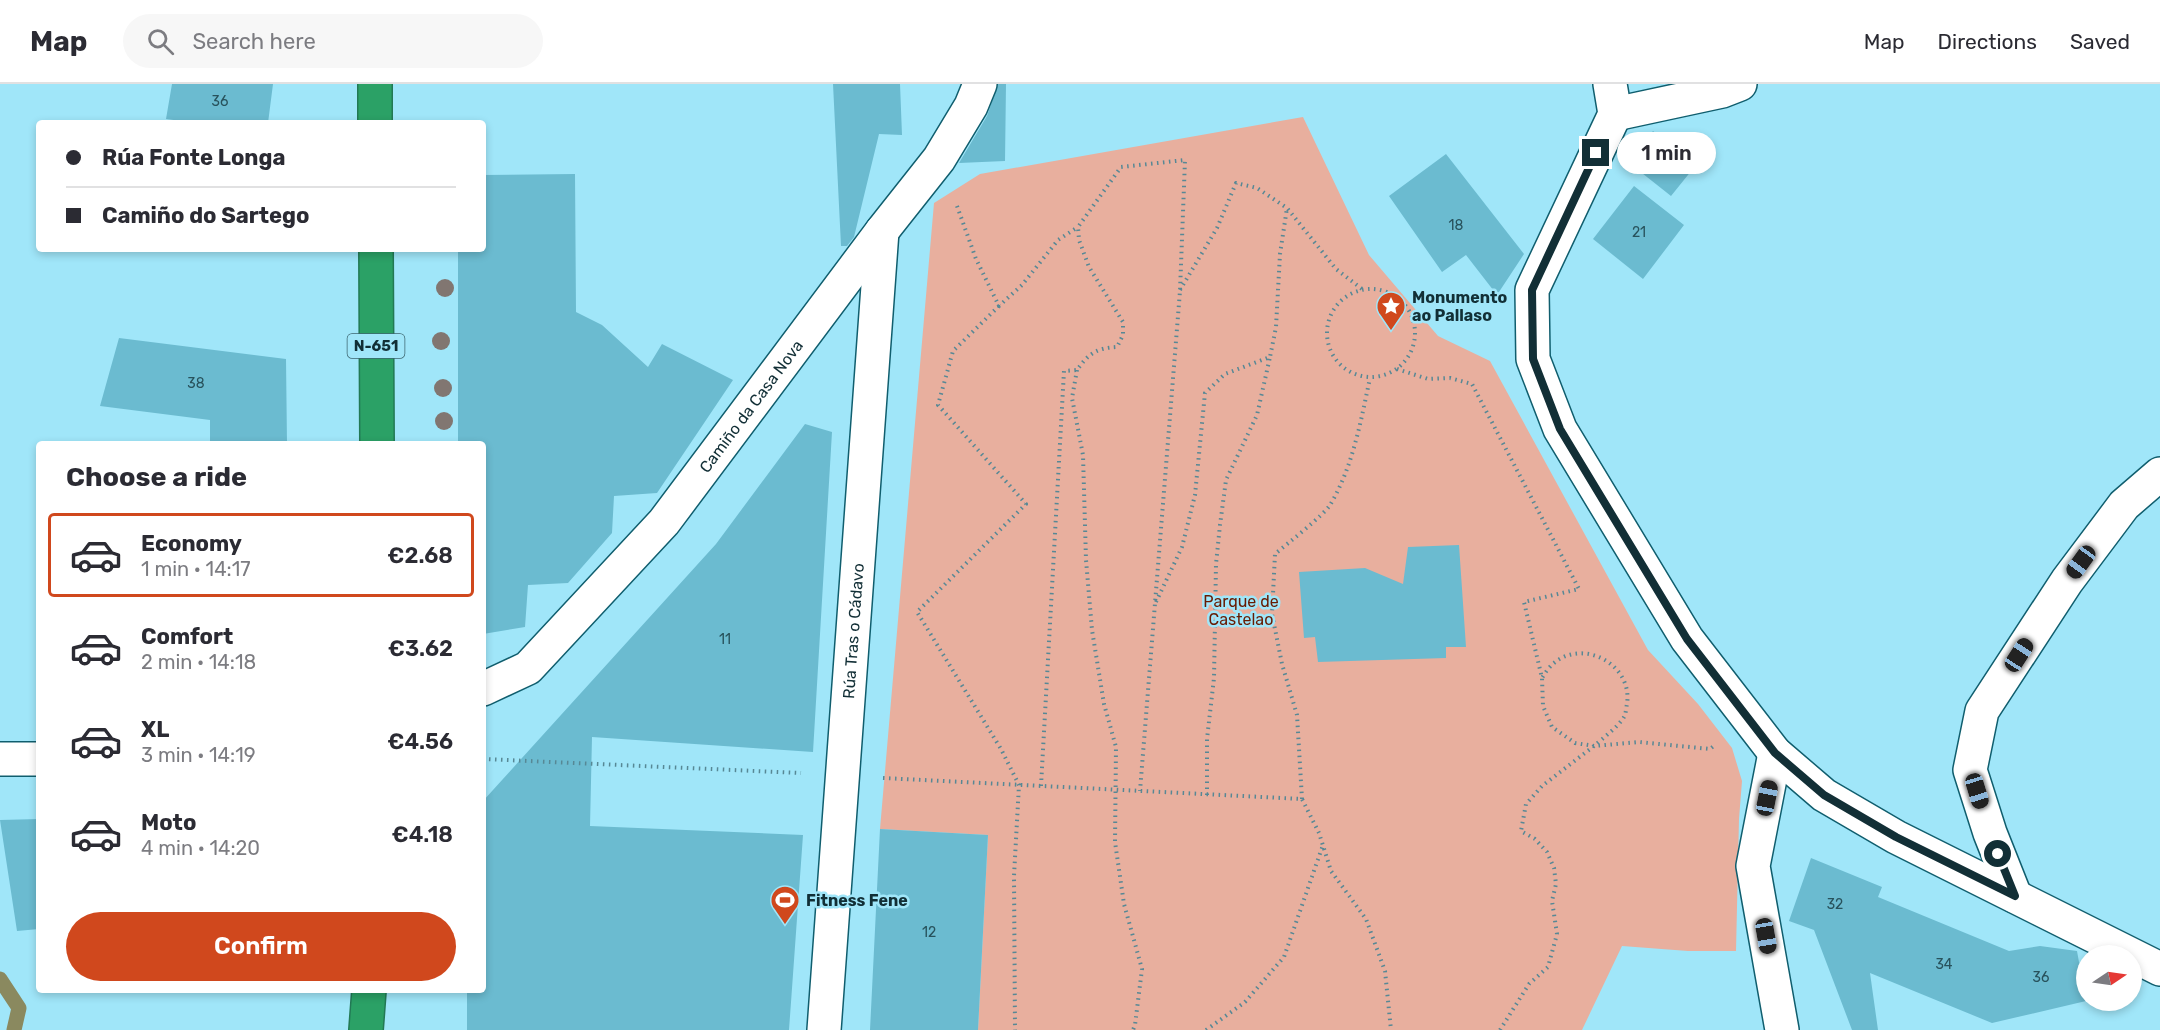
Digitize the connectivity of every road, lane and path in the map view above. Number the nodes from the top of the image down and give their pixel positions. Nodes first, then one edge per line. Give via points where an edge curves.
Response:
1 (375, 84) edge
2 (980, 84) edge
3 (1740, 84) edge
4 (1613, 99) edge
5 (375, 120) edge
6 (939, 159) junction
7 (1287, 208) junction
8 (1078, 227) junction
9 (882, 231) junction
10 (376, 252) edge
11 (1362, 289) junction
12 (1180, 291) junction
13 (999, 306) junction
14 (1270, 357) junction
15 (1397, 369) junction
16 (1077, 370) junction
17 (1370, 378) junction
18 (377, 441) edge
19 (2160, 474) edge
20 (1155, 605) junction
21 (1542, 678) junction
22 (486, 688) edge
23 (1746, 716) junction
24 (1593, 746) junction
25 (1775, 753) junction
26 (0, 759) edge
27 (36, 759) edge
28 (486, 759) edge
29 (798, 773) dead end
30 (890, 778) dead end
31 (1019, 785) junction
32 (1041, 786) junction
33 (1115, 790) junction
34 (1140, 791) junction
35 (1207, 795) junction
36 (1302, 799) junction
37 (1323, 844) junction
38 (2015, 896) junction
39 (2160, 969) edge
40 (369, 993) edge
41 (366, 1030) edge
42 (824, 1030) edge
43 (1015, 1030) edge
44 (1133, 1030) edge
45 (1206, 1030) edge
46 (1391, 1030) edge
47 (1500, 1030) edge
48 (1782, 1030) edge

1 - 5 highway
2 - 6 street, Camiño da Casa Nova
3 - 4 street via 1722,91
4 - 23 street via 1532,290 1533,359 1560,429 1687,639
6 - 9 street, Camiño da Casa Nova
6 - 13 path via 976,259
7 - 11 path via 1336,269
7 - 12 path via 1257,188 1236,183
7 - 14 path
8 - 12 path via 1120,167 1185,160
8 - 13 path via 1058,240 1022,285
8 - 16 path via 1089,267 1123,322 1123,335 1117,347 1100,348
9 - 22 street, Camiño da Casa Nova via 664,522 528,668
9 - 42 street, Rúa Tras o Cádavo
10 - 18 highway, N-651
11 - 15 path via 1391,294 1411,315 1413,345
11 - 17 path via 1337,304 1326,330 1333,357 1343,368
12 - 20 path
13 - 31 path via 953,351 938,405 1026,504 917,612
14 - 20 path via 1225,374 1205,393 1195,495 1182,547
14 - 35 path via 1257,415 1226,480 1216,564
15 - 17 path
15 - 21 path via 1428,380 1450,378 1472,384 1579,589 1524,602
16 - 32 path via 1064,371
16 - 33 path via 1072,398 1083,455 1092,630 1104,704 1116,747
17 - 36 path via 1360,429 1329,507 1275,554 1272,614 1297,715
19 - 38 street via 2124,505 2067,581 1982,711 1970,770
20 - 34 path
21 - 24 path via 1543,706 1552,727 1575,743
21 - 24 path via 1554,663 1571,655 1589,654 1604,658 1623,677 1628,696 1624,717
23 - 24 path via 1710,749 1638,742
23 - 25 street
24 - 47 path via 1542,786 1526,804 1521,831 1547,852 1554,868 1556,885 1552,901 1557,934 1548,967 1529,984
25 - 38 street via 1824,795 1896,837
25 - 48 street via 1753,866
26 - 27 street
28 - 29 path
30 - 31 path
31 - 32 path
31 - 43 path via 1014,876
32 - 33 path
33 - 34 path
33 - 44 path via 1115,842 1124,904 1142,969
34 - 35 path
35 - 36 path
36 - 37 path
37 - 45 path via 1284,957 1245,1002
37 - 46 path via 1331,871 1366,919 1385,970
38 - 39 street
40 - 41 highway

